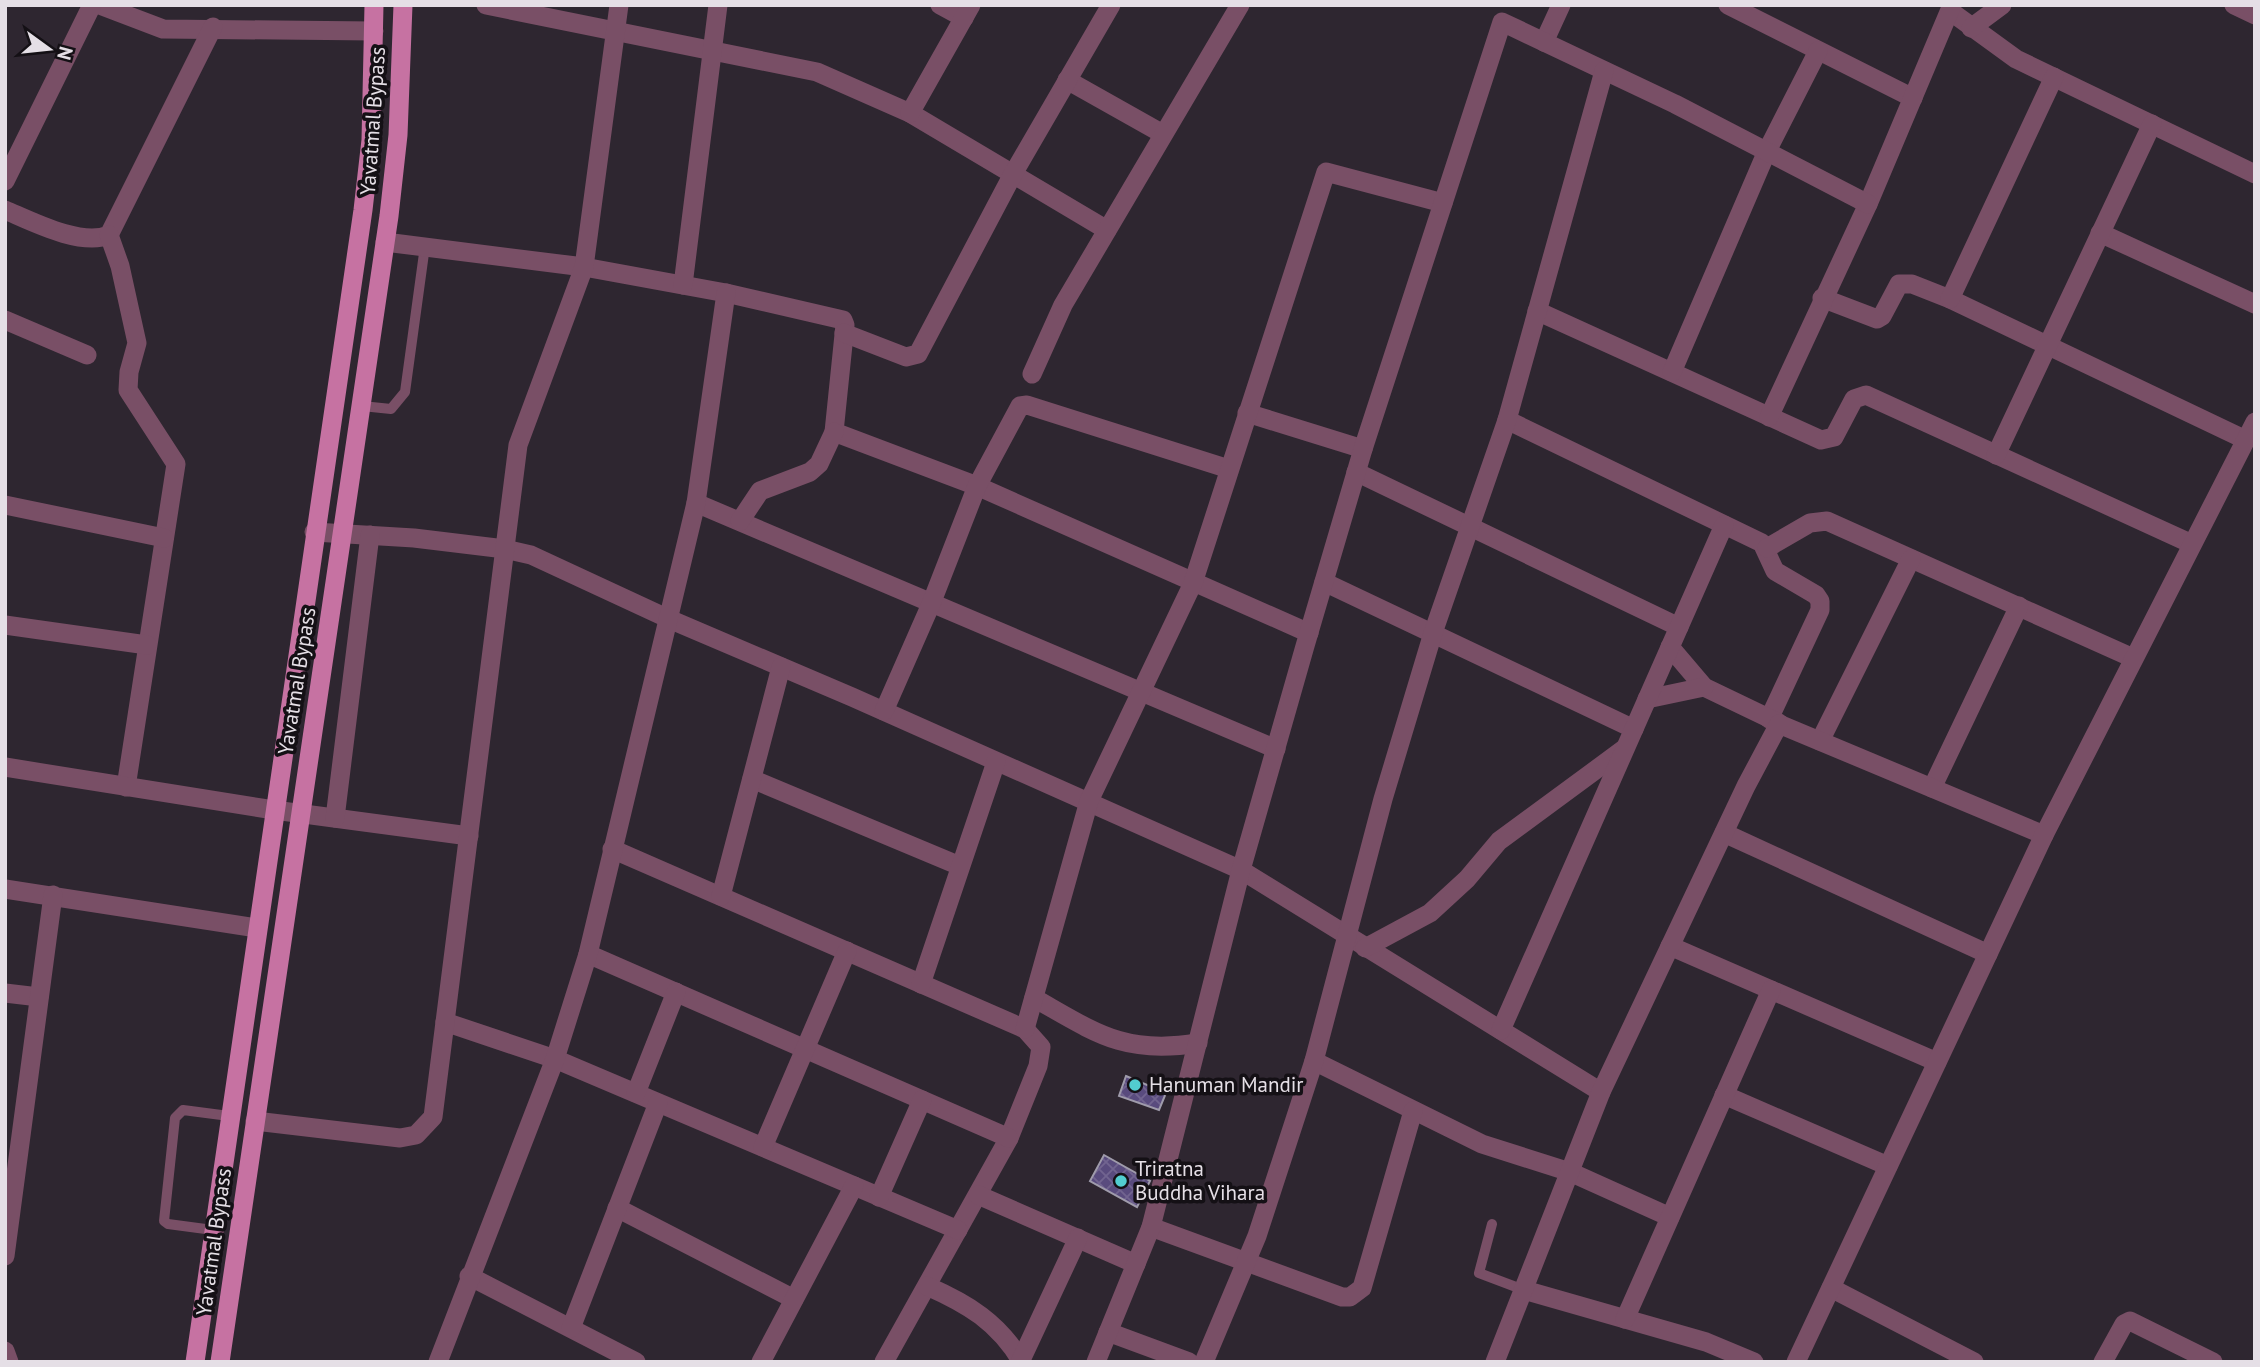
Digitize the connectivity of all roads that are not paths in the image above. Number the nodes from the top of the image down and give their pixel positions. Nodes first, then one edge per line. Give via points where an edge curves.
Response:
1 (92, 5) edge
2 (100, 5) edge
3 (374, 5) edge
4 (403, 5) edge
5 (486, 5) edge
6 (619, 5) edge
7 (718, 5) edge
8 (940, 5) edge
9 (1111, 5) edge
10 (1240, 5) edge
11 (1561, 5) edge
12 (1728, 5) edge
13 (2002, 5) edge
14 (2234, 5) edge
15 (1951, 8) edge
16 (968, 12) edge
17 (1505, 13) edge
18 (2255, 15) edge
19 (213, 27) junction
20 (1971, 28) junction
21 (373, 31) junction
22 (617, 33) junction
23 (1544, 42) junction
24 (1818, 51) junction
25 (714, 53) junction
26 (1604, 71) junction
27 (2054, 77) junction
28 (1068, 80) junction
29 (1913, 98) junction
30 (910, 113) junction
31 (2152, 124) junction
32 (1163, 134) junction
33 (1767, 151) junction
34 (1013, 174) junction
35 (2255, 174) edge
36 (5, 181) edge
37 (1443, 202) junction
38 (1868, 204) junction
39 (5, 210) edge
40 (1107, 230) junction
41 (2100, 233) junction
42 (109, 235) junction
43 (385, 242) junction
44 (425, 246) junction
45 (584, 267) junction
46 (683, 285) junction
47 (726, 293) junction
48 (1822, 298) junction
49 (1950, 299) junction
50 (2255, 304) edge
51 (1537, 311) junction
52 (5, 320) edge
53 (844, 333) junction
54 (2046, 345) junction
55 (87, 355) dead end
56 (1672, 372) junction
57 (1032, 374) dead end
58 (362, 406) junction
59 (1247, 413) junction
60 (1769, 418) junction
61 (1507, 420) junction
62 (2255, 422) edge
63 (834, 432) junction
64 (2246, 440) junction
65 (1363, 449) junction
66 (1996, 455) junction
67 (1229, 469) junction
68 (1356, 472) junction
69 (977, 486) junction
70 (696, 503) junction
71 (5, 505) edge
72 (740, 521) junction
73 (1471, 525) junction
74 (1724, 525) junction
75 (314, 532) junction
76 (343, 533) junction
77 (370, 534) junction
78 (164, 538) junction
79 (2192, 544) junction
80 (505, 548) junction
81 (1767, 548) junction
82 (1912, 559) junction
83 (1324, 582) junction
84 (1193, 583) junction
85 (931, 604) junction
86 (2019, 606) junction
87 (669, 619) junction
88 (5, 625) edge
89 (1679, 627) junction
90 (1309, 633) junction
91 (1433, 633) junction
92 (147, 645) junction
93 (1670, 647) junction
94 (2133, 658) junction
95 (781, 667) junction
96 (1704, 687) junction
97 (1140, 694) junction
98 (1647, 699) junction
99 (884, 711) junction
100 (1774, 721) junction
101 (1634, 729) junction
102 (1821, 741) junction
103 (1625, 749) junction
104 (1276, 750) junction
105 (996, 762) junction
106 (5, 767) edge
107 (751, 779) junction
108 (126, 787) junction
109 (1932, 788) junction
110 (1089, 800) junction
111 (274, 810) junction
112 (300, 813) junction
113 (335, 818) junction
114 (1724, 833) junction
115 (468, 835) junction
116 (2044, 835) junction
117 (612, 849) junction
118 (960, 866) junction
119 (1241, 870) junction
120 (5, 889) edge
121 (53, 895) junction
122 (721, 896) junction
123 (257, 928) junction
124 (1356, 943) junction
125 (1670, 946) junction
126 (847, 951) junction
127 (588, 954) junction
128 (1988, 954) junction
129 (921, 984) junction
130 (1771, 990) junction
131 (676, 992) junction
132 (5, 993) edge
133 (39, 997) junction
134 (1034, 998) junction
135 (445, 1022) junction
136 (1025, 1029) junction
137 (1501, 1030) junction
138 (1198, 1043) junction
139 (806, 1049) junction
140 (555, 1059) junction
141 (1314, 1061) junction
142 (1937, 1062) junction
143 (636, 1093) junction
144 (1601, 1093) junction
145 (1724, 1095) junction
146 (922, 1100) junction
147 (658, 1103) junction
148 (1413, 1111) junction
149 (229, 1116) junction
150 (254, 1121) junction
151 (1009, 1138) junction
152 (763, 1147) junction
153 (1888, 1166) junction
154 (1570, 1172) junction
155 (10, 1183) edge
156 (853, 1186) junction
157 (978, 1195) junction
158 (880, 1197) junction
159 (617, 1208) junction
160 (1670, 1217) junction
161 (1492, 1224) dead end
162 (1152, 1227) junction
163 (213, 1230) junction
164 (958, 1230) junction
165 (1078, 1238) junction
166 (5, 1256) edge
167 (1247, 1259) junction
168 (1136, 1264) junction
169 (469, 1276) junction
170 (927, 1286) junction
171 (1831, 1288) junction
172 (1524, 1290) junction
173 (794, 1299) junction
174 (1625, 1319) junction
175 (571, 1328) junction
176 (1108, 1332) junction
177 (5, 1351) edge
178 (1021, 1361) edge
179 (9, 1362) edge
180 (194, 1362) edge
181 (220, 1362) edge
182 (438, 1362) edge
183 (636, 1362) edge
184 (761, 1362) edge
185 (884, 1362) edge
186 (1096, 1362) edge
187 (1189, 1362) edge
188 (1204, 1362) edge
189 (1495, 1362) edge
190 (1754, 1362) edge
191 (1796, 1362) edge
192 (1974, 1362) edge
193 (2103, 1362) edge
194 (2213, 1362) edge

1 - 36 street
2 - 19 street via 163,29
3 - 21 main road, Yavatmal Bypass
4 - 43 main road, Yavatmal Bypass via 398,135
5 - 22 street
6 - 22 street
7 - 25 street
8 - 16 street
9 - 28 street
10 - 32 street
11 - 23 street
12 - 24 street
13 - 20 street
14 - 18 street
15 - 20 street
15 - 29 street
16 - 30 street
17 - 23 street
17 - 37 street
19 - 21 street
19 - 42 street
20 - 27 street via 2016,59
21 - 75 main road, Yavatmal Bypass via 371,140 363,210
22 - 25 street
22 - 45 street
23 - 26 street
24 - 29 street
24 - 33 street
25 - 30 street via 817,72
25 - 46 street
26 - 33 street
26 - 51 street
27 - 31 street
27 - 49 street
28 - 32 street
28 - 34 street
29 - 38 street
30 - 34 street
31 - 35 street
31 - 41 street
32 - 40 street
33 - 38 street
33 - 56 street
34 - 40 street
34 - 53 street via 918,354 906,358
37 - 59 street via 1326,172
37 - 65 street
38 - 48 street
39 - 42 street via 50,229 94,239
40 - 57 street via 1063,305
41 - 50 street
41 - 54 street
42 - 78 street via 137,343 128,390 176,464
43 - 44 street
43 - 58 main road, Yavatmal Bypass
44 - 45 street
44 - 58 lane via 405,392 391,409
45 - 46 street
45 - 80 street via 519,445
46 - 47 street
47 - 53 street via 836,317 843,320
47 - 70 street
48 - 49 street via 1877,319 1899,284
48 - 60 street
49 - 54 street
51 - 56 street
51 - 61 street
52 - 55 street
53 - 63 street
54 - 64 street
54 - 66 street
56 - 60 street
58 - 76 main road, Yavatmal Bypass
59 - 65 street
59 - 67 street
60 - 66 street via 1828,441 1854,399 1866,395
61 - 73 street
61 - 74 street
62 - 64 street
63 - 69 street
63 - 72 street via 819,464 810,472 760,491
64 - 79 street
65 - 68 street
66 - 79 street
67 - 69 street via 1027,405 1014,411
67 - 84 street
68 - 73 street
68 - 83 street
69 - 84 street
69 - 85 street
70 - 72 street
70 - 87 street
71 - 78 street
72 - 85 street
73 - 89 street
73 - 91 street
74 - 81 street
74 - 89 street
75 - 76 street
75 - 111 main road, Yavatmal Bypass
76 - 77 street
76 - 112 main road, Yavatmal Bypass
77 - 80 street
77 - 113 street
78 - 92 street
79 - 94 street
80 - 87 street via 531,555
80 - 115 street
81 - 82 street via 1819,520
81 - 100 street via 1775,571 1820,601
82 - 86 street
82 - 102 street
83 - 90 street
83 - 91 street
84 - 90 street
84 - 97 street
85 - 97 street
85 - 99 street
86 - 94 street
86 - 109 street
87 - 95 street
87 - 117 street
88 - 92 street
89 - 93 street
90 - 104 street
91 - 101 street
91 - 124 street via 1383,799
92 - 108 street
93 - 96 street
93 - 98 street
94 - 116 street
95 - 99 street
95 - 107 street
96 - 98 street
96 - 100 street
97 - 104 street
97 - 110 street
98 - 101 street
99 - 105 street
100 - 102 street
100 - 114 street
101 - 103 street
102 - 109 street
103 - 124 street via 1499,841 1430,913
103 - 137 street
104 - 119 street
105 - 110 street
105 - 118 street
106 - 108 street
107 - 118 street
107 - 122 street
108 - 111 street
109 - 116 street
110 - 119 street
110 - 134 street
111 - 112 street
111 - 123 main road, Yavatmal Bypass
112 - 113 street
112 - 150 main road, Yavatmal Bypass
113 - 115 street
114 - 125 street
114 - 128 street
115 - 135 street
116 - 128 street
117 - 122 street
117 - 127 street
118 - 129 street
119 - 124 street
119 - 138 street
120 - 121 street
121 - 123 street
121 - 133 street
122 - 126 street
123 - 149 main road, Yavatmal Bypass
124 - 137 street
124 - 141 street
125 - 130 street
125 - 144 street
126 - 129 street
126 - 139 street
127 - 131 street
127 - 140 street
128 - 142 street
129 - 136 street
130 - 142 street
130 - 145 street
131 - 139 street
131 - 143 street
132 - 133 street
133 - 155 street
134 - 136 street
134 - 138 street via 1101,1036 1131,1045 1162,1049
135 - 140 street
135 - 150 street via 433,1118 415,1135 400,1138
136 - 151 street via 1041,1047 1041,1055
137 - 144 street
138 - 162 street
139 - 146 street
139 - 152 street
140 - 143 street
140 - 169 street
141 - 148 street
141 - 167 street
142 - 153 street
143 - 147 street
144 - 154 street
145 - 153 street
145 - 160 street
146 - 151 street
146 - 158 street
147 - 152 street
147 - 159 street
148 - 154 street via 1503,1154
148 - 167 street via 1357,1294 1342,1297
149 - 163 main road, Yavatmal Bypass
149 - 163 lane via 183,1110 175,1118 164,1221
150 - 181 main road, Yavatmal Bypass
151 - 157 street
152 - 156 street
153 - 171 street
154 - 160 street
154 - 172 street
155 - 166 street
156 - 158 street
156 - 173 street
157 - 164 street
157 - 165 street
158 - 164 street
159 - 173 street
159 - 175 street
160 - 174 street
161 - 172 lane via 1479,1273
162 - 167 street
162 - 168 street
163 - 180 main road, Yavatmal Bypass
164 - 170 street
165 - 168 street
165 - 178 street
167 - 188 street
168 - 176 street
169 - 175 street
169 - 182 street
170 - 178 street via 985,1316 1005,1335
170 - 185 street
171 - 191 street
171 - 192 street
172 - 174 street
172 - 189 street
173 - 184 street
174 - 190 street via 1706,1342
175 - 183 street
176 - 186 street
176 - 187 street
177 - 179 street
193 - 194 street via 2130,1321

